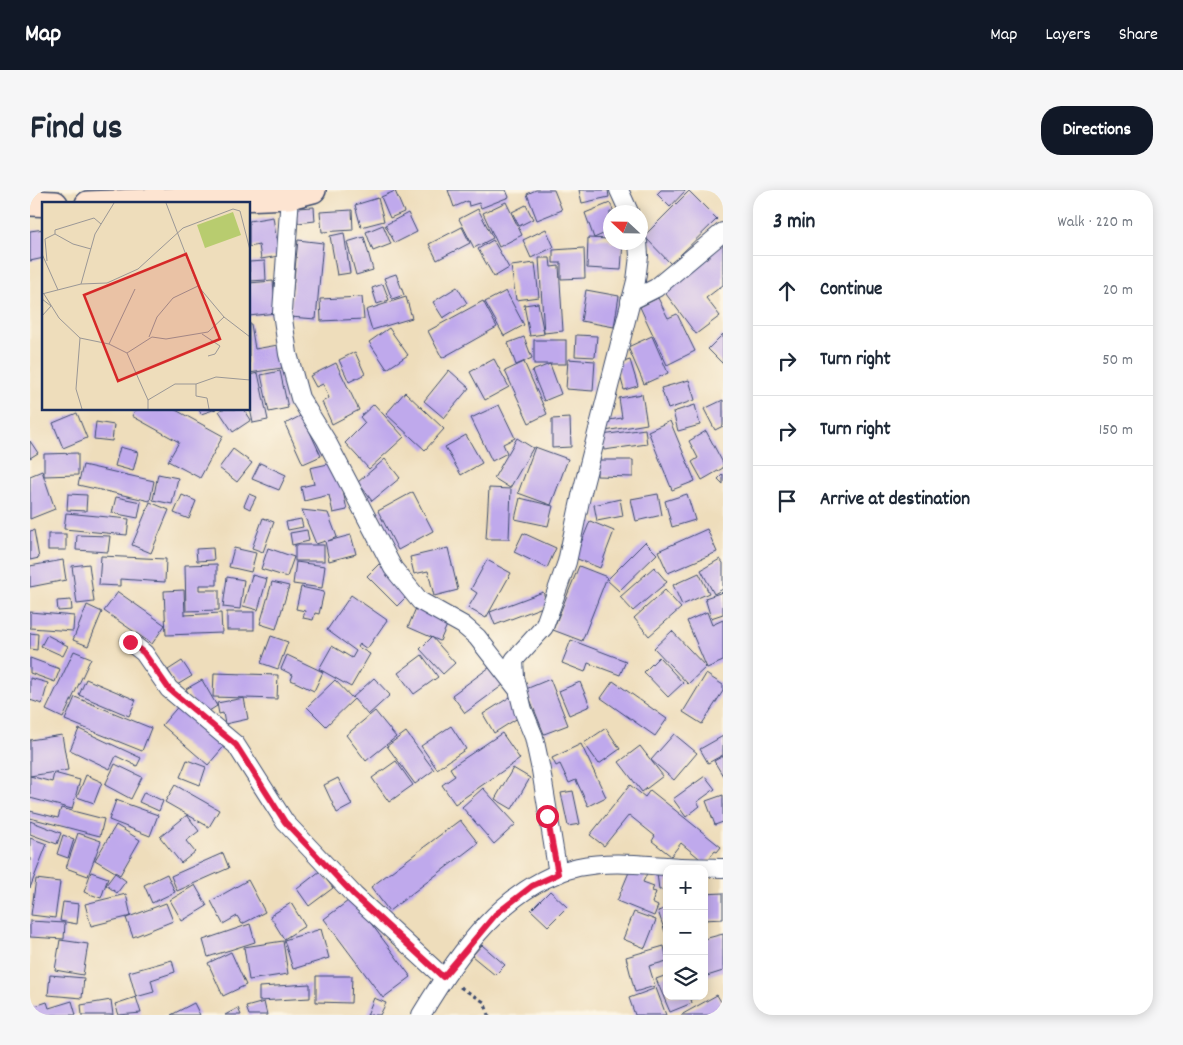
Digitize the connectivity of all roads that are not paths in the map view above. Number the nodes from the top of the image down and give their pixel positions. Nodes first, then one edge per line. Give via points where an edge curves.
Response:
1 (313, 190) edge
2 (619, 190) edge
3 (290, 196) junction
4 (138, 202) edge
5 (626, 205) edge
6 (723, 232) edge
7 (639, 250) edge
8 (630, 301) junction
9 (130, 642) dead end
10 (518, 689) junction
11 (723, 868) edge
12 (558, 874) junction
13 (443, 977) junction
14 (421, 1015) edge

1 - 3 main road
2 - 5 street
3 - 4 main road
3 - 10 street via 282,312 288,354 300,398 326,440 393,568 420,601 463,625 477,637
6 - 8 street via 656,288
7 - 8 street
8 - 10 street via 567,562 544,627 514,660
9 - 13 street via 144,653 169,689 236,745 285,822 354,895
10 - 12 street via 534,737
11 - 12 street via 614,863 578,867
12 - 13 street via 532,886 496,914
13 - 14 street

